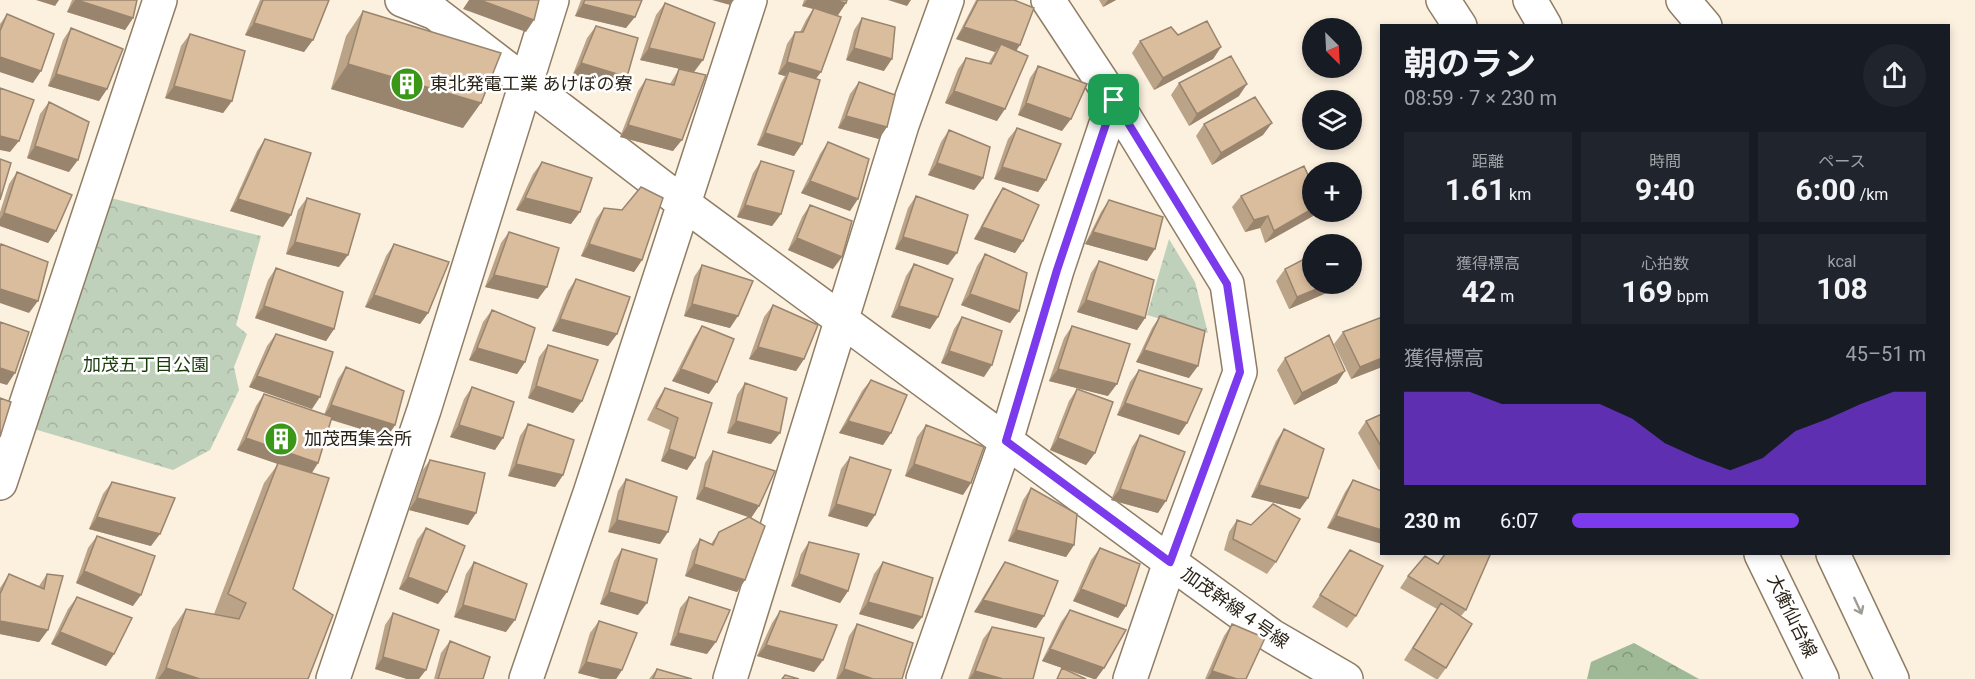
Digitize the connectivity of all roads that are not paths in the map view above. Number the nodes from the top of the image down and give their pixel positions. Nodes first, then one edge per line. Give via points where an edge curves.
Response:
1 (160, 0) edge
2 (402, 0) edge
3 (552, 0) edge
4 (750, 0) edge
5 (947, 0) edge
6 (1048, 0) edge
7 (1443, 0) edge
8 (1530, 0) edge
9 (1683, 0) edge
10 (1459, 24) edge
11 (1544, 24) edge
12 (1703, 24) edge
13 (527, 81) junction
14 (1114, 100) junction
15 (683, 203) junction
16 (840, 320) junction
17 (1006, 441) junction
18 (0, 483) edge
19 (1761, 555) edge
20 (1833, 555) edge
21 (1170, 562) junction
22 (342, 676) edge
23 (526, 679) edge
24 (730, 679) edge
25 (923, 679) edge
26 (1130, 679) edge
27 (1346, 679) edge
28 (1822, 679) edge
29 (1892, 679) edge

1 - 18 street
2 - 13 street via 435,13
3 - 13 street
4 - 15 street
5 - 16 street via 902,125
6 - 14 street, 加茂幹線４号線
7 - 10 street
8 - 11 street
9 - 12 street
13 - 15 street
13 - 22 street
14 - 17 street via 1057,270
14 - 21 street, 加茂幹線４号線 via 1227,284 1240,372
15 - 16 street
15 - 23 street
16 - 17 street
16 - 24 street
17 - 21 street
17 - 25 street
19 - 28 street, 大衡仙台線
20 -> 29 street
21 - 26 street
21 - 27 street, 加茂幹線４号線 via 1272,636

